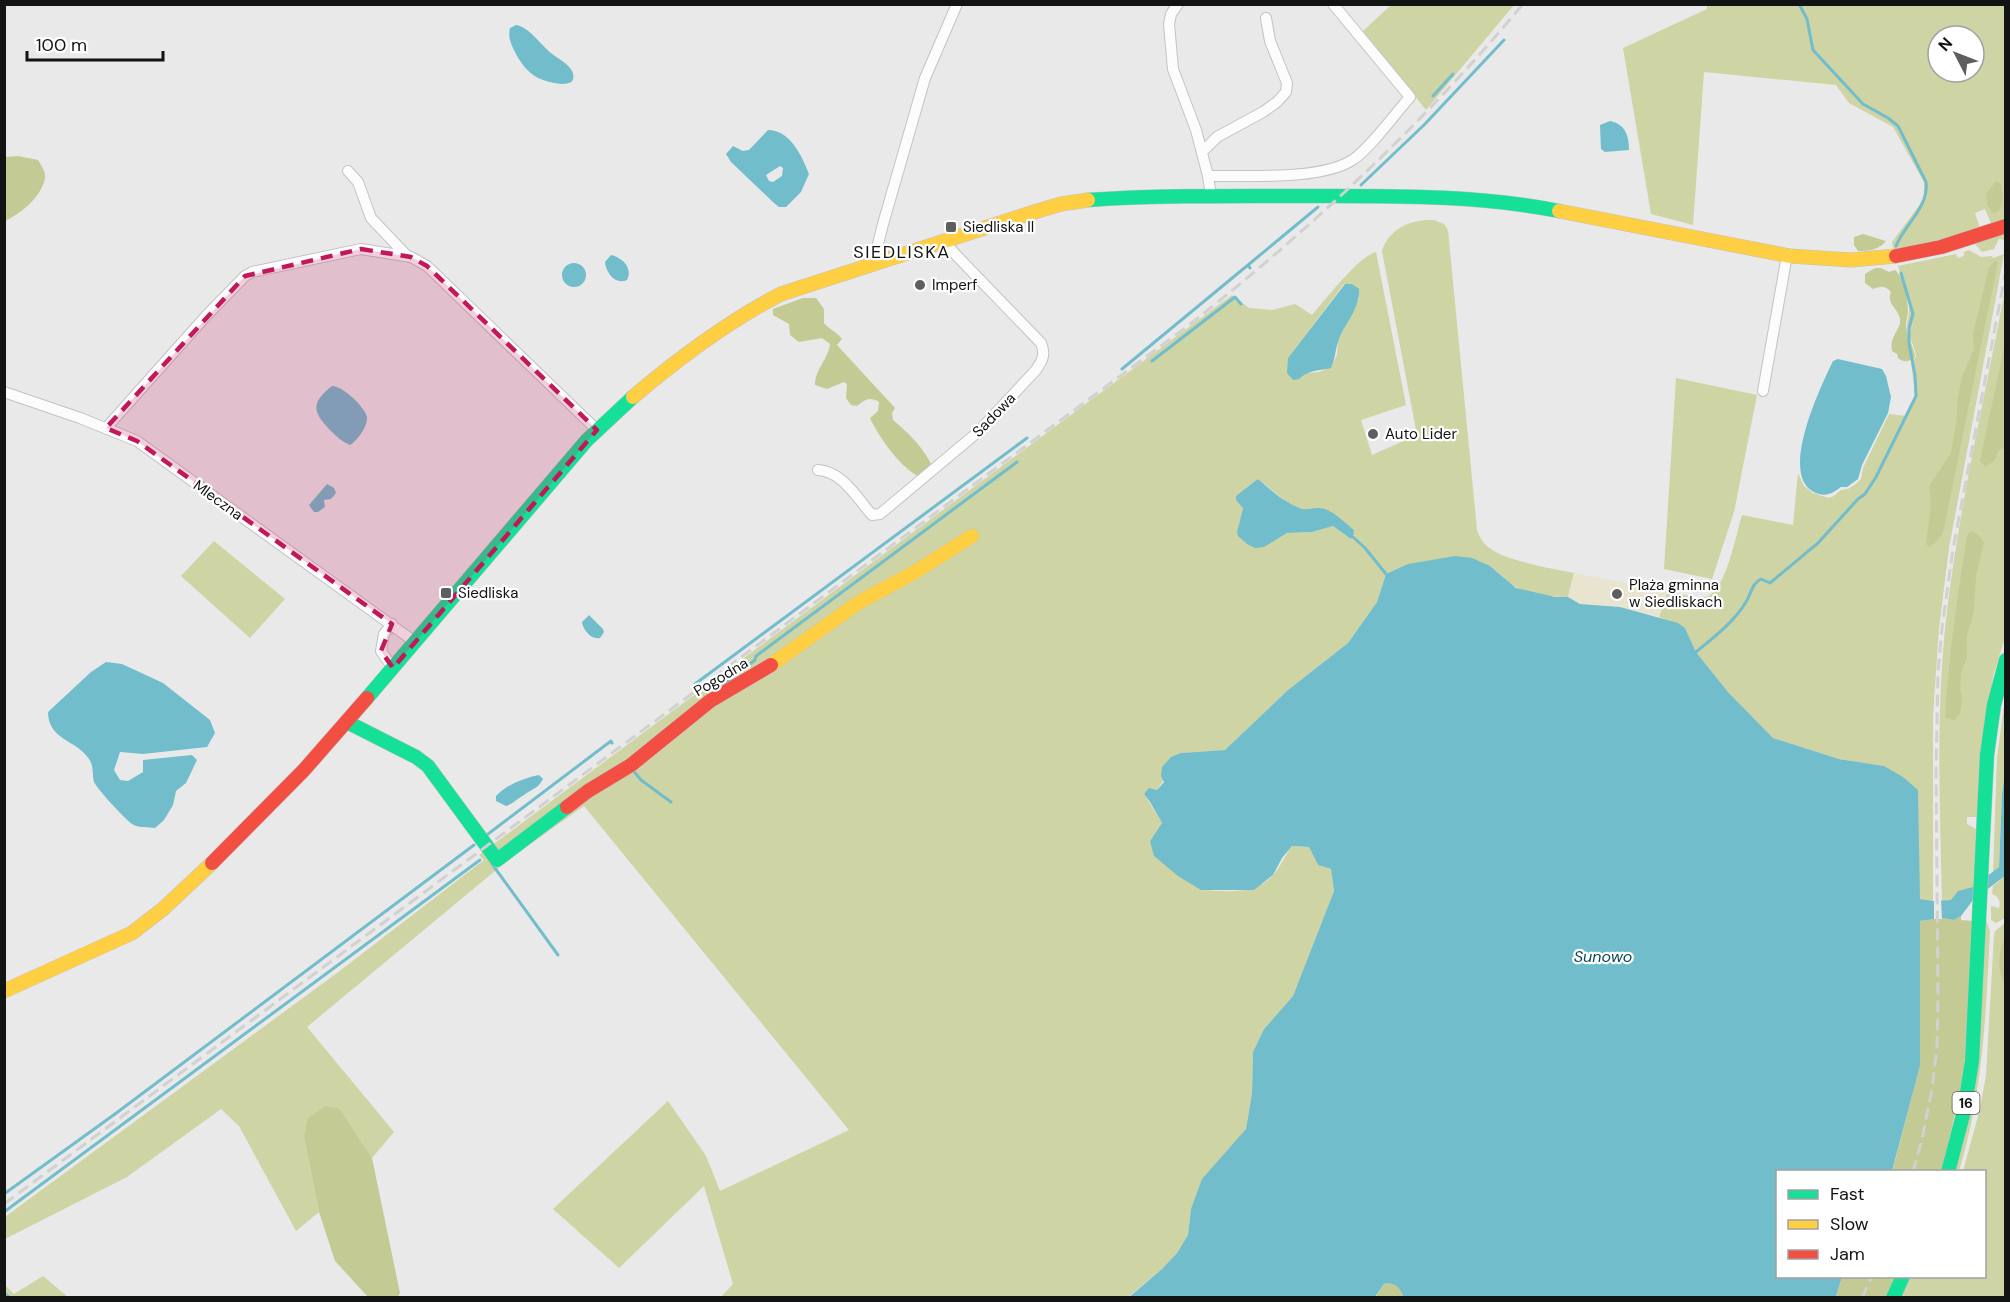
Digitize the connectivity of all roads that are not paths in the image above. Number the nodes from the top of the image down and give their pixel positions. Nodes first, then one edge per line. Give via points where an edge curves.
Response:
1 (957, 4) edge
2 (1178, 4) edge
3 (1334, 4) edge
4 (1266, 18) dead end
5 (1202, 152) junction
6 (348, 171) dead end
7 (1208, 176) junction
8 (1210, 196) junction
9 (2006, 226) edge
10 (949, 240) junction
11 (1787, 255) junction
12 (408, 256) junction
13 (881, 262) junction
14 (1763, 391) dead end
15 (4, 392) edge
16 (106, 428) junction
17 (597, 430) junction
18 (818, 470) dead end
19 (972, 536) dead end
20 (392, 624) junction
21 (415, 642) junction
22 (2006, 660) edge
23 (393, 668) junction
24 (347, 722) junction
25 (4, 991) edge
26 (1949, 1170) edge
27 (1902, 1278) edge
28 (1893, 1298) edge

1 - 13 street via 926,78 878,244
2 - 5 street via 1169,24 1173,69
3 - 7 street via 1410,97 1355,158 1339,168 1327,172
4 - 5 street via 1287,83 1286,92 1263,112 1217,137
5 - 7 street
6 - 12 street via 358,182 371,218
7 - 8 street
8 - 10 main road via 1074,202
8 - 11 main road via 1485,199
9 - 11 main road via 1958,243 1898,256 1828,260
10 - 13 main road
10 - 18 street, Sadowa via 956,255 1041,343 1043,359 978,432 880,514 872,515 839,477
11 - 14 street
12 - 16 street via 361,249 252,272 206,316
12 - 17 street via 427,266
13 - 17 main road via 761,304 692,351
15 - 16 street, Mleczna
16 - 20 street, Mleczna via 137,441
17 - 21 main road
19 - 24 main road, Pogodna via 858,603 777,662 710,701 631,765 588,791 497,860 428,766
20 - 21 street, Mleczna
20 - 23 street via 384,634 381,651
21 - 23 main road
22 - 26 main road, 16 via 1989,730 1972,1061
23 - 24 main road
24 - 25 main road via 196,879 145,924
27 - 28 main road

